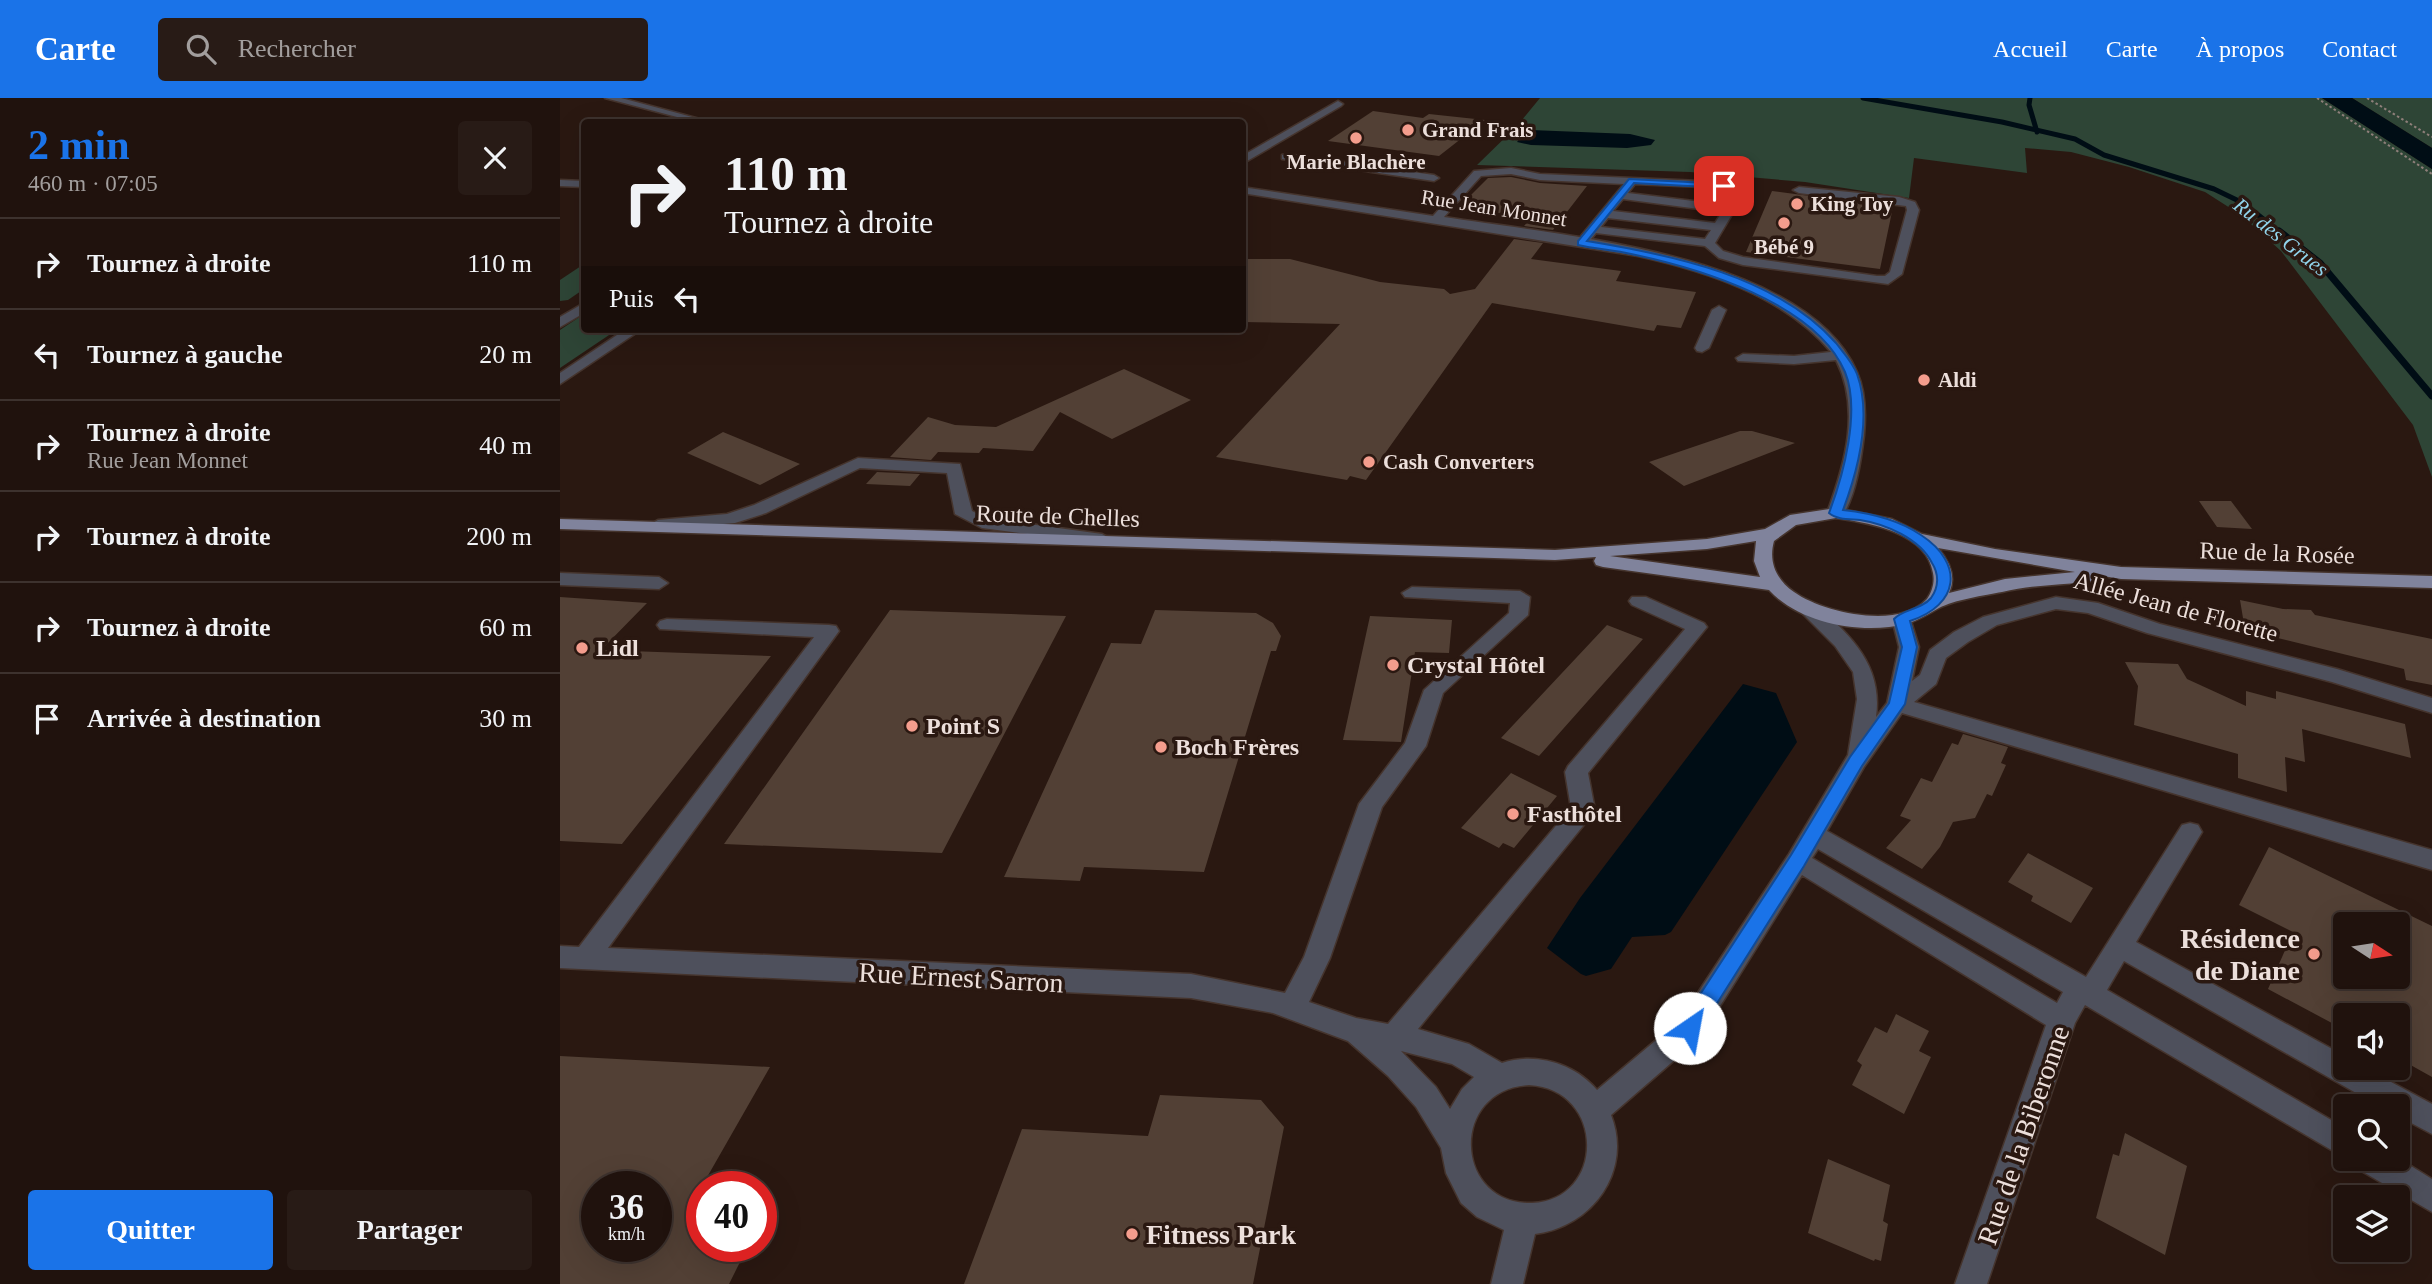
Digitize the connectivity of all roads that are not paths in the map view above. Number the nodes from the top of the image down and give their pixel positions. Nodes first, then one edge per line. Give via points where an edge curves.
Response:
1 (610, 98) edge
2 (1338, 104) dead end
3 (694, 119) edge
4 (1257, 138) dead end
5 (1276, 141) junction
6 (1296, 143) dead end
7 (1286, 157) dead end
8 (1246, 159) edge
9 (1433, 178) dead end
10 (1632, 181) junction
11 (560, 184) edge
12 (581, 184) edge
13 (1798, 190) dead end
14 (1246, 191) edge
15 (1620, 195) junction
16 (1729, 209) junction
17 (1605, 214) junction
18 (1436, 219) junction
19 (1718, 228) junction
20 (1592, 229) junction
21 (1581, 243) junction
22 (1709, 243) junction
23 (581, 308) edge
24 (581, 309) edge
25 (560, 310) edge
26 (1718, 310) dead end
27 (560, 323) edge
28 (629, 333) edge
29 (1702, 348) dead end
30 (1840, 355) junction
31 (1743, 359) dead end
32 (560, 380) edge
33 (1836, 513) junction
34 (560, 524) edge
35 (645, 526) junction
36 (1769, 534) junction
37 (1917, 538) junction
38 (1131, 543) junction
39 (1555, 555) junction
40 (2121, 573) junction
41 (560, 579) edge
42 (2432, 582) edge
43 (659, 583) dead end
44 (1774, 585) junction
45 (1412, 593) dead end
46 (1639, 601) dead end
47 (1934, 603) junction
48 (1808, 608) junction
49 (1902, 619) junction
50 (667, 625) dead end
51 (1897, 704) junction
52 (2432, 706) edge
53 (1856, 761) junction
54 (2190, 832) dead end
55 (1814, 835) junction
56 (2432, 860) edge
57 (1798, 861) junction
58 (2121, 946) junction
59 (573, 958) edge
60 (2085, 991) junction
61 (1292, 1008) junction
62 (2062, 1020) junction
63 (1356, 1031) junction
64 (1394, 1037) junction
65 (1500, 1077) junction
66 (1594, 1111) junction
67 (2432, 1120) edge
68 (2333, 1137) edge
69 (1454, 1142) junction
70 (2391, 1171) edge
71 (2432, 1196) edge
72 (1523, 1218) junction
73 (1507, 1284) edge
74 (1971, 1284) edge

1 - 3 street
2 - 5 street
4 - 5 street
5 - 6 street
5 - 8 street
7 - 9 street
10 - 15 street
10 - 16 street via 1741,189
10 - 18 street via 1540,177 1511,171 1478,173
11 - 12 street
13 - 22 street via 1911,204 1896,274 1877,279 1743,261 1723,256
14 - 18 street, Rue Jean Monnet
15 - 16 street
15 - 17 street
16 - 19 street
17 - 19 street
17 - 20 street
18 - 21 street, Rue Jean Monnet
19 - 22 street
20 - 21 street
20 - 22 street
21 - 30 street, Rue Jean Monnet via 1669,260 1734,281 1792,311 1819,331
23 - 25 street
24 - 27 street
26 - 29 street
28 - 32 street
30 - 31 street
30 - 33 street, Rue Jean Monnet via 1852,374 1858,423
33 - 36 main road via 1797,519
33 - 37 main road via 1892,525
34 - 35 main road, Route de Chelles
35 - 38 main road, Route de Chelles
35 - 38 street via 729,519 858,463 954,468 964,514 982,523
36 - 39 main road via 1707,544
36 - 44 main road via 1761,558
37 - 40 main road, Rue de la Rosée
37 - 47 main road via 1944,570 1944,588
38 - 39 main road, Route de Chelles
39 - 44 main road
40 - 42 main road, Rue de la Rosée
40 - 47 main road, Rue de la Rosée via 2005,585
41 - 43 street
44 - 48 main road
45 - 61 street via 1520,597 1518,615 1434,690 1415,746 1371,804 1317,958
46 - 64 street via 1697,627 1576,772 1584,810
47 - 49 main road
48 - 49 main road via 1855,621
48 - 53 street via 1835,632 1866,680 1866,712
49 - 51 street via 1909,647
50 - 59 street via 828,631
51 - 52 street, Allée Jean de Florette via 1929,679 1937,655 1961,637 1990,621 2056,603 2091,607 2154,629 2337,676
51 - 53 street
51 - 56 street
53 - 55 street
54 - 58 street, Rue de la Biberonne
55 - 57 street
55 - 60 street
57 - 62 street
57 - 66 street via 1690,1028
58 - 60 street, Rue de la Biberonne
58 - 67 street
59 - 61 street, Rue Ernest Sarron via 1191,986
60 - 62 street, Rue de la Biberonne
60 - 68 street
61 - 63 street, Rue Ernest Sarron
62 - 74 street, Rue de la Biberonne
63 - 64 street, Rue Ernest Sarron
63 - 69 street, Rue Ernest Sarron via 1426,1097
64 - 65 street, Rue Ernest Sarron via 1459,1053
65 - 66 street via 1542,1074 1563,1081
65 - 69 street via 1467,1102
66 - 72 street via 1602,1131 1603,1154 1598,1175 1586,1194 1569,1208 1546,1217
69 - 72 street via 1456,1163 1481,1201 1500,1213
70 - 71 street
72 - 73 street

